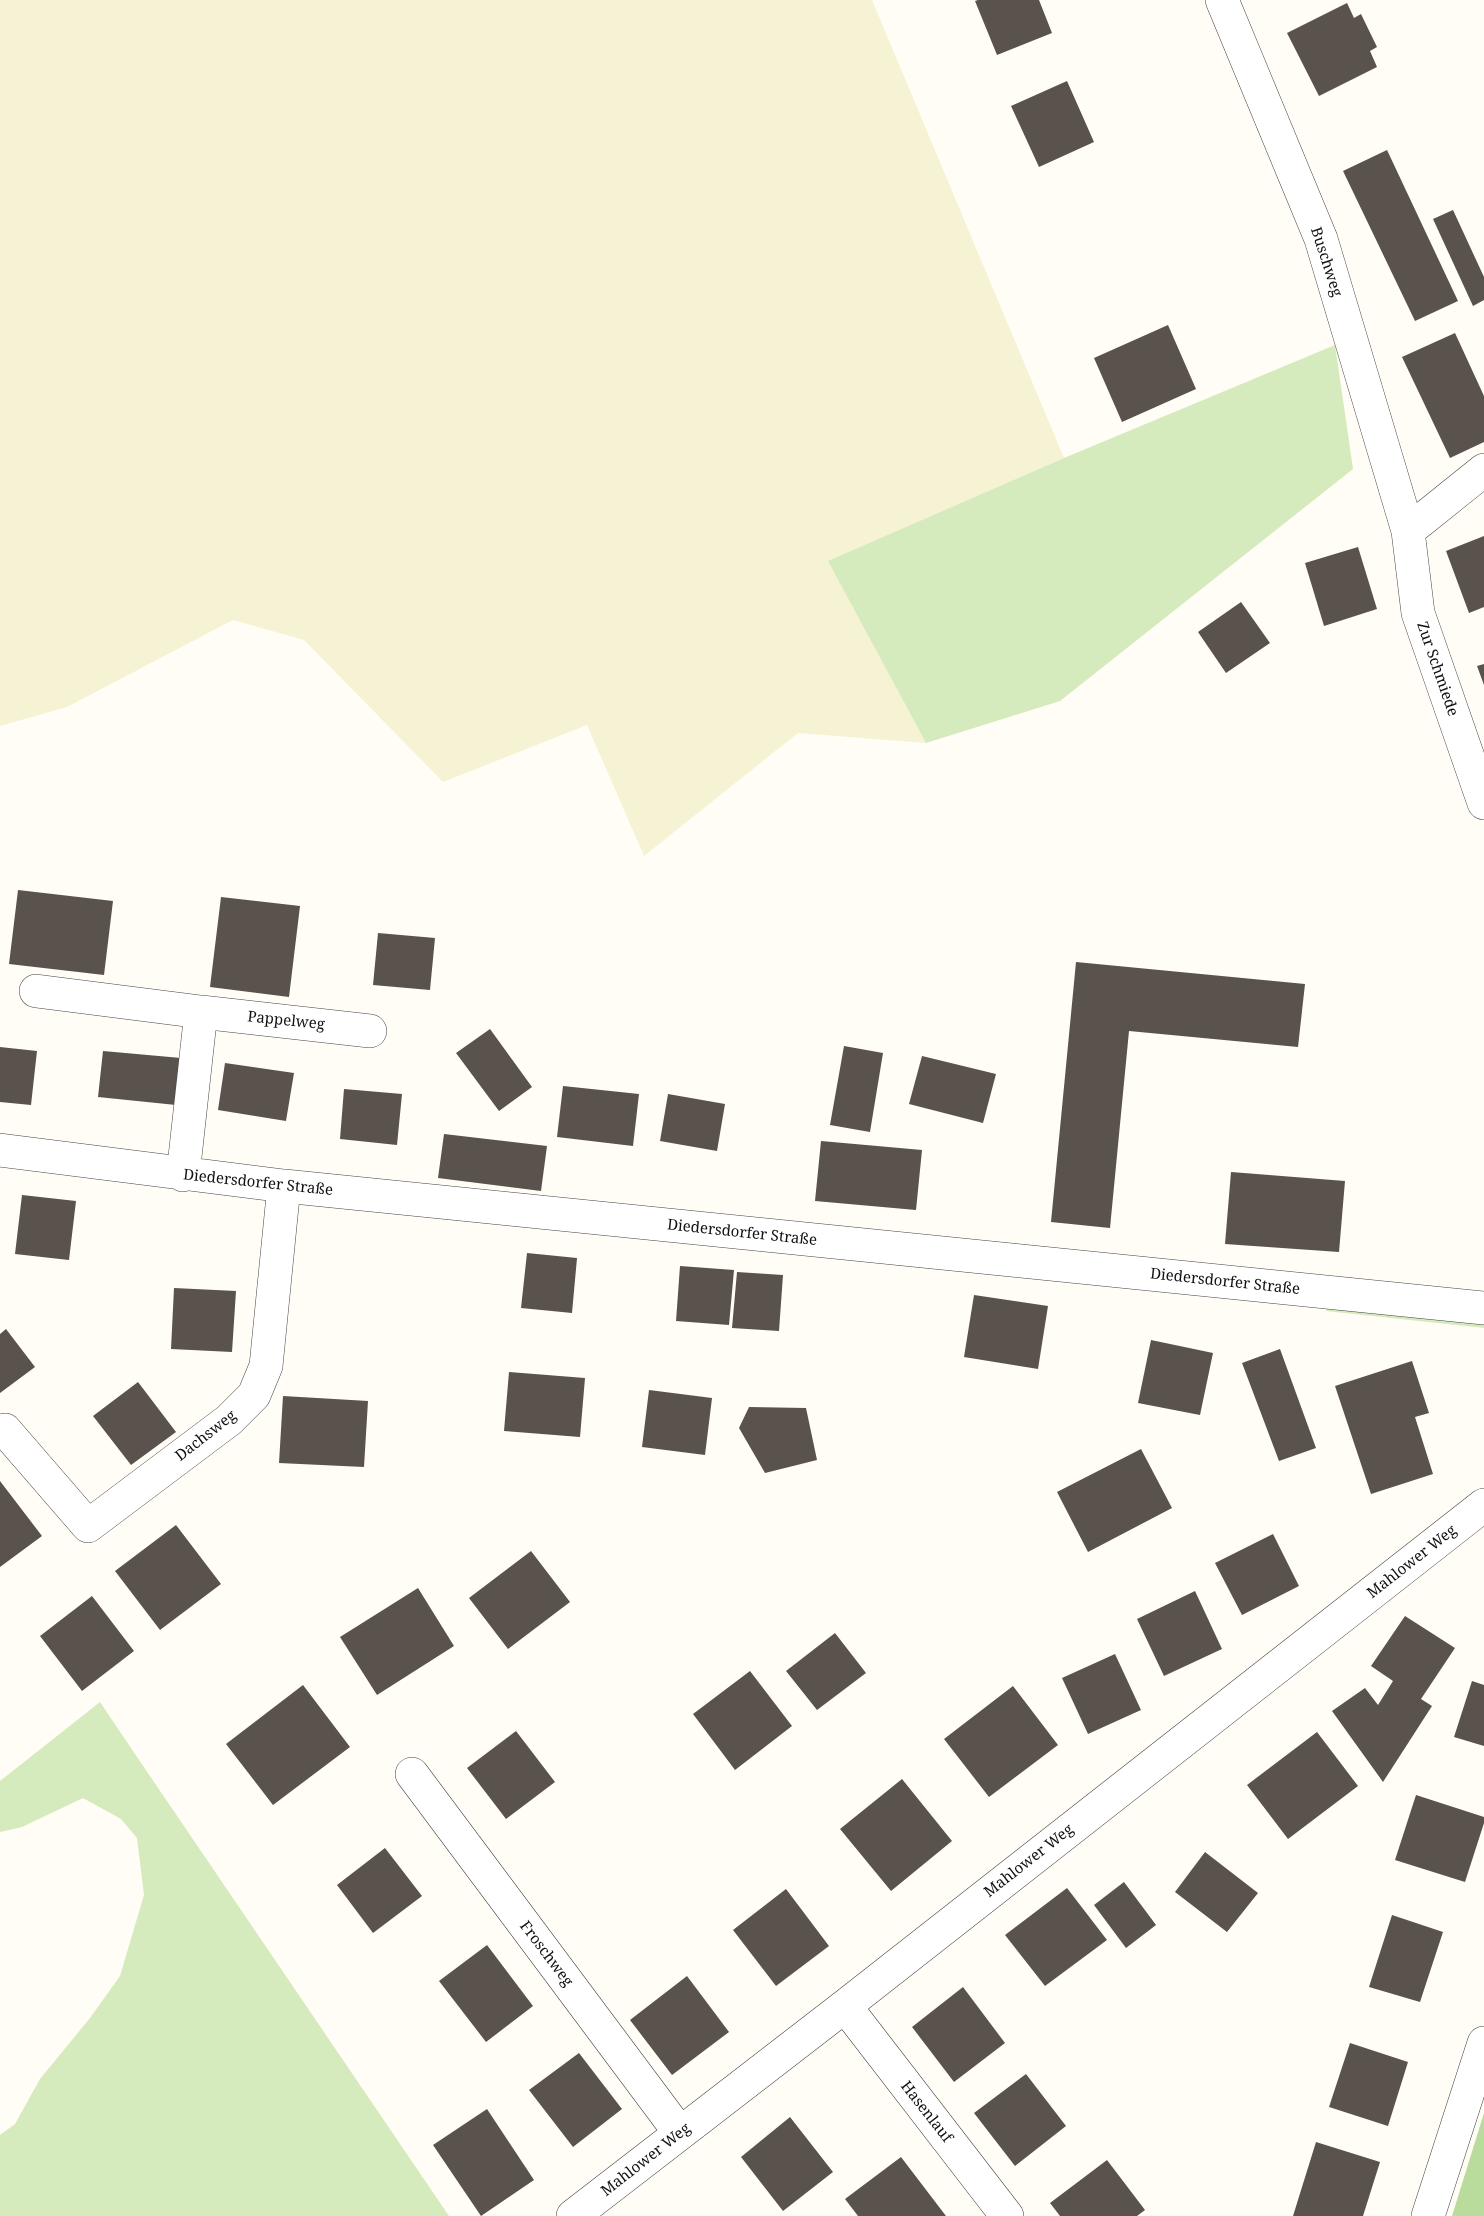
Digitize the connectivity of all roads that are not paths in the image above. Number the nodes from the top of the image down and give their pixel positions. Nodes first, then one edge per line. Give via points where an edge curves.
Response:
1 (1222, 0) edge
2 (1484, 470) edge
3 (1408, 531) junction
4 (1484, 803) edge
5 (36, 991) dead end
6 (201, 1012) junction
7 (370, 1031) dead end
8 (0, 1150) edge
9 (183, 1175) junction
10 (284, 1186) junction
11 (1484, 1308) edge
12 (5, 1430) dead end
13 (1484, 1505) edge
14 (412, 1774) dead end
15 (845, 2006) junction
16 (1484, 2043) edge
17 (680, 2133) junction
18 (581, 2213) edge
19 (1007, 2216) edge
20 (1428, 2216) edge

1 - 3 street, Buschweg via 1321,239
2 - 3 street
3 - 4 street, Zur Schmiede via 1418,613
5 - 6 street, Pappelweg
6 - 7 street, Pappelweg
6 - 9 street
8 - 9 street, Diedersdorfer Straße
9 - 10 street, Diedersdorfer Straße
10 - 11 street, Diedersdorfer Straße
10 - 12 street, Dachsweg via 266,1366 254,1395 229,1420 88,1526
13 - 15 street, Mahlower Weg
14 - 17 street, Froschweg
15 - 17 street, Mahlower Weg
15 - 19 street, Hasenlauf
16 - 20 street
17 - 18 street, Mahlower Weg

